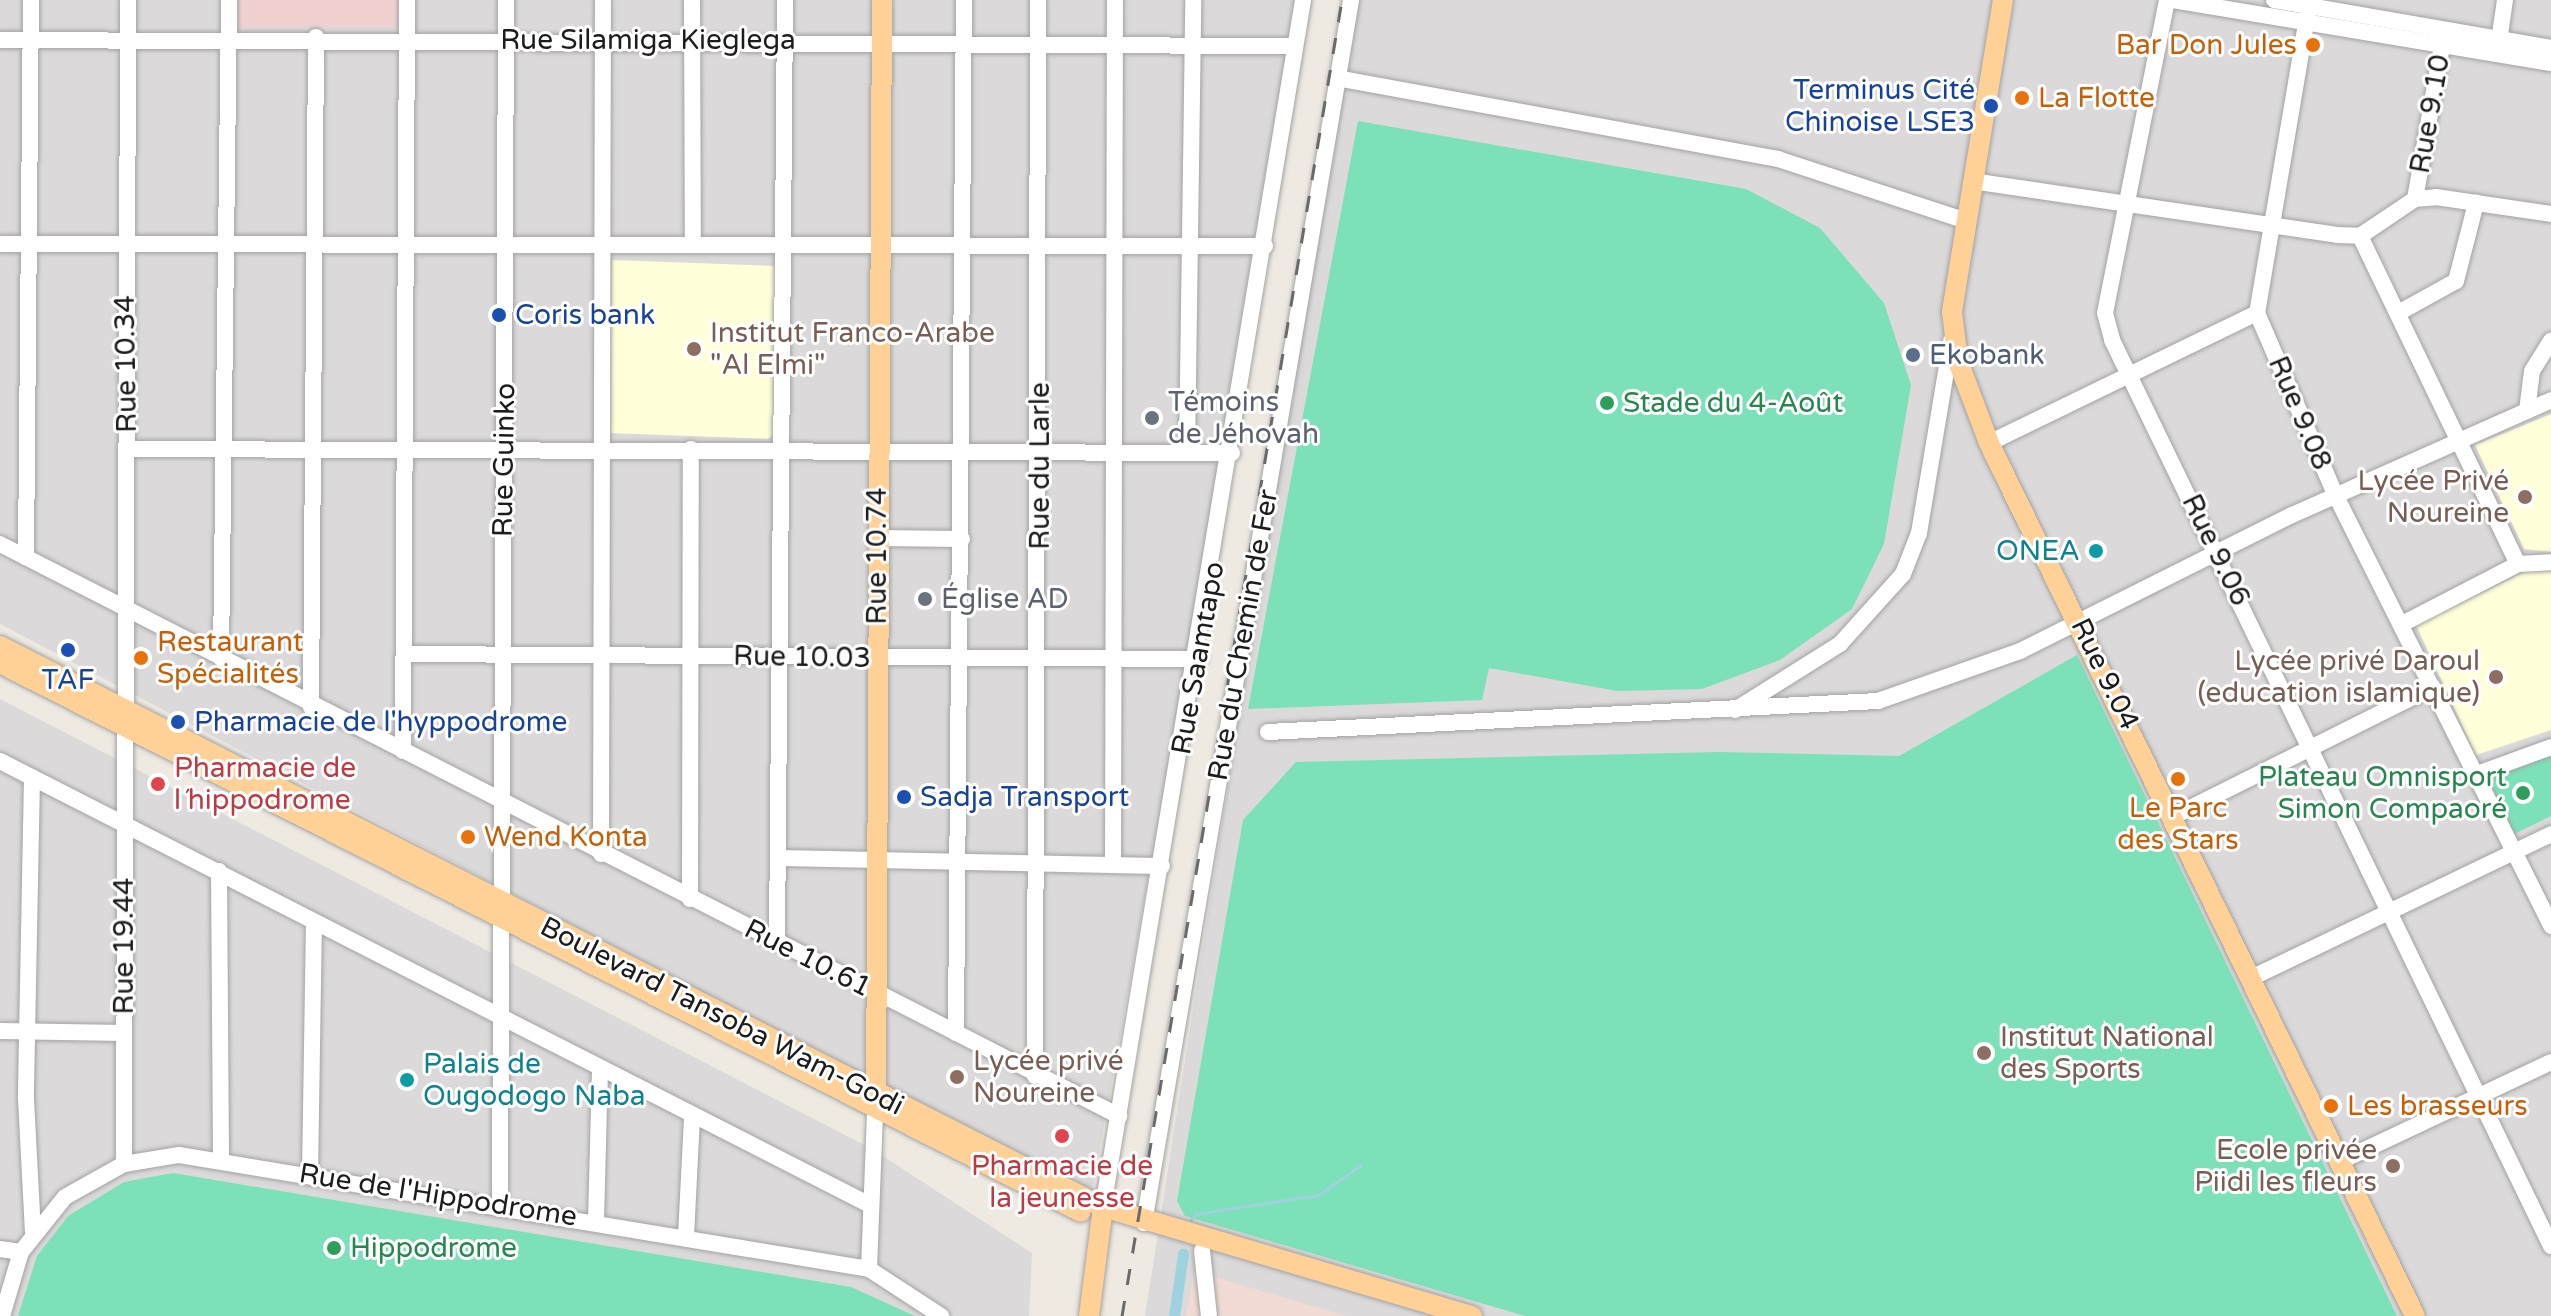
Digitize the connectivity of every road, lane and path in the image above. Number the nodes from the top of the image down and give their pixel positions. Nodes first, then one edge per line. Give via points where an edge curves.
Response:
1 (31, 0) edge
2 (128, 0) edge
3 (229, 0) edge
4 (407, 0) edge
5 (506, 0) edge
6 (603, 0) edge
7 (692, 0) edge
8 (785, 0) edge
9 (882, 0) edge
10 (964, 0) edge
11 (1038, 0) edge
12 (1115, 0) edge
13 (1193, 0) edge
14 (1303, 0) edge
15 (1351, 0) edge
16 (2003, 0) edge
17 (2167, 0) edge
18 (2173, 0) edge
19 (2274, 0) edge
20 (2505, 0) edge
21 (2308, 9) edge
22 (316, 37) junction
23 (2444, 37) junction
24 (128, 38) junction
25 (407, 39) junction
26 (505, 39) junction
27 (0, 40) edge
28 (31, 40) junction
29 (226, 40) junction
30 (693, 40) junction
31 (603, 41) junction
32 (785, 41) junction
33 (883, 41) junction
34 (963, 41) junction
35 (1037, 42) junction
36 (1191, 45) junction
37 (1115, 46) junction
38 (1295, 46) junction
39 (2498, 46) junction
40 (2551, 48) edge
41 (2551, 63) edge
42 (1337, 78) junction
43 (1972, 181) junction
44 (2415, 199) junction
45 (2476, 203) junction
46 (2127, 205) junction
47 (2551, 214) edge
48 (1963, 220) junction
49 (2274, 227) junction
50 (2360, 236) junction
51 (403, 242) junction
52 (603, 243) junction
53 (0, 244) edge
54 (693, 244) junction
55 (29, 245) junction
56 (125, 245) junction
57 (225, 245) junction
58 (314, 245) junction
59 (505, 245) junction
60 (784, 245) junction
61 (1041, 246) junction
62 (1265, 246) junction
63 (880, 247) junction
64 (962, 247) junction
65 (1192, 248) junction
66 (1116, 249) junction
67 (2400, 312) junction
68 (2257, 313) junction
69 (1951, 335) junction
70 (2551, 340) edge
71 (2131, 378) junction
72 (2551, 400) edge
73 (2527, 411) junction
74 (2457, 440) junction
75 (1989, 443) junction
76 (504, 448) junction
77 (127, 449) junction
78 (223, 449) junction
79 (691, 449) junction
80 (404, 450) junction
81 (601, 450) junction
82 (315, 451) junction
83 (783, 451) junction
84 (1112, 451) junction
85 (1187, 452) junction
86 (1232, 453) junction
87 (877, 455) junction
88 (1039, 455) junction
89 (963, 456) junction
90 (2336, 496) junction
91 (877, 538) junction
92 (962, 539) junction
93 (0, 544) edge
94 (2218, 552) junction
95 (26, 557) junction
96 (2551, 562) edge
97 (2518, 564) junction
98 (127, 611) junction
99 (2080, 622) junction
100 (2402, 624) junction
101 (0, 646) edge
102 (405, 654) junction
103 (501, 654) junction
104 (601, 655) junction
105 (690, 655) junction
106 (780, 656) junction
107 (1040, 656) junction
108 (960, 657) junction
109 (1114, 657) junction
110 (221, 658) junction
111 (877, 659) junction
112 (1199, 659) junction
113 (0, 663) edge
114 (2433, 687) junction
115 (311, 707) junction
116 (1734, 711) junction
117 (125, 719) junction
118 (1268, 732) dead end
119 (2310, 745) junction
120 (2551, 747) edge
121 (403, 751) junction
122 (0, 761) edge
123 (2477, 774) junction
124 (32, 777) junction
125 (498, 800) junction
126 (2174, 816) junction
127 (124, 825) junction
128 (2551, 834) edge
129 (2515, 852) junction
130 (601, 854) junction
131 (778, 858) junction
132 (877, 861) junction
133 (959, 861) junction
134 (1037, 864) junction
135 (1113, 864) junction
136 (1162, 866) junction
137 (219, 871) junction
138 (690, 899) junction
139 (501, 911) junction
140 (2390, 912) junction
141 (2551, 926) edge
142 (314, 927) junction
143 (777, 942) junction
144 (2251, 978) junction
145 (878, 993) junction
146 (498, 1015) junction
147 (0, 1031) edge
148 (28, 1032) junction
149 (124, 1033) junction
150 (956, 1033) junction
151 (2551, 1062) edge
152 (600, 1071) junction
153 (1035, 1076) junction
154 (2480, 1095) junction
155 (876, 1103) junction
156 (1119, 1116) junction
157 (692, 1118) junction
158 (221, 1159) junction
159 (2343, 1160) junction
160 (124, 1164) junction
161 (310, 1174) junction
162 (500, 1205) junction
163 (870, 1205) junction
164 (1102, 1214) junction
165 (596, 1221) junction
166 (1144, 1223) junction
167 (33, 1232) junction
168 (686, 1236) junction
169 (2551, 1246) edge
170 (0, 1249) edge
171 (1202, 1251) junction
172 (21, 1252) junction
173 (869, 1269) junction
174 (2, 1316) edge
175 (941, 1316) edge
176 (1089, 1316) edge
177 (1209, 1316) edge
178 (1425, 1316) edge
179 (1472, 1316) edge
180 (2415, 1316) edge

1 - 28 street
2 - 24 street, Rue 10.34
3 - 29 street
4 - 25 street
5 - 26 street, Rue Guinko
6 - 31 street
7 - 30 street
8 - 32 street
9 - 33 main road, Rue 10.74
10 - 34 street
11 - 35 street, Rue du Larle
12 - 37 street
13 - 36 street
14 - 38 street, Rue Saamtapo
15 - 42 street, Rue du Chemin de Fer
16 - 43 main road, Rue 9.04
17 - 46 street, Rue 9.06
18 - 21 street
19 - 21 street
20 - 39 street
21 - 23 street
21 - 49 street
22 - 25 street, Rue Silamiga Kieglega
22 - 29 street, Rue Silamiga Kieglega
22 - 58 street
23 - 39 street
23 - 44 street, Rue 9.10
24 - 28 street, Rue Silamiga Kieglega
24 - 29 street, Rue Silamiga Kieglega
24 - 56 street, Rue 10.34
25 - 26 street, Rue Silamiga Kieglega
25 - 51 street
26 - 31 street, Rue Silamiga Kieglega
26 - 59 street, Rue Guinko
27 - 28 street, Rue Silamiga Kieglega
28 - 55 street
29 - 57 street
30 - 31 street, Rue Silamiga Kieglega
30 - 32 street, Rue Silamiga Kieglega
30 - 54 street
31 - 52 street
32 - 33 street, Rue Silamiga Kieglega
32 - 60 street
33 - 34 street, Rue Silamiga Kieglega
33 - 63 main road, Rue 10.74
34 - 35 street, Rue Silamiga Kieglega
34 - 64 street
35 - 37 street, Rue Silamiga Kieglega
35 - 61 street, Rue du Larle
36 - 37 street, Rue Silamiga Kieglega
36 - 38 street, Rue Silamiga Kieglega
36 - 65 street
37 - 66 street
38 - 62 street, Rue Saamtapo
39 - 40 street
39 - 41 street
42 - 48 street via 1778,159
42 - 166 street, Rue du Chemin de Fer
43 - 46 street
43 - 48 main road, Rue 9.04
44 - 45 street
44 - 50 street
45 - 47 street
45 - 67 street via 2456,281
46 - 49 street
46 - 71 street, Rue 9.06 via 2105,313
48 - 69 main road, Rue 9.04
49 - 50 street
49 - 68 street
50 - 67 street
51 - 58 street
51 - 59 street
51 - 80 street
52 - 54 street
52 - 59 street
52 - 81 street
53 - 55 street
54 - 60 street
55 - 56 street
55 - 95 street
56 - 57 street
56 - 77 street, Rue 10.34
57 - 58 street
57 - 78 street
58 - 82 street
59 - 76 street, Rue Guinko
60 - 63 street
60 - 83 street
61 - 64 street
61 - 66 street
61 - 88 street, Rue du Larle
62 - 65 street
62 - 86 street, Rue Saamtapo
63 - 64 street
63 - 87 main road, Rue 10.74
64 - 89 street
65 - 66 street
65 - 85 street
66 - 84 street
67 - 74 street
68 - 71 street
68 - 90 street, Rue 9.08
69 - 75 main road, Rue 9.04
69 - 116 street via 1919,533 1903,574 1840,644
70 - 73 street via 2532,371
71 - 75 street
71 - 94 street, Rue 9.06
72 - 73 street
73 - 74 street
74 - 90 street
74 - 97 street
75 - 99 main road, Rue 9.04
76 - 80 street
76 - 81 street
76 - 103 street, Rue Guinko
77 - 78 street
77 - 98 street, Rue 10.34
78 - 82 street
78 - 110 street
79 - 81 street
79 - 83 street
79 - 105 street
80 - 82 street
80 - 102 street
81 - 104 street
82 - 115 street
83 - 87 street
83 - 106 street
84 - 85 street
84 - 88 street
84 - 109 street
85 - 86 street
86 - 112 street, Rue Saamtapo
87 - 89 street
87 - 91 main road, Rue 10.74
88 - 89 street
88 - 107 street, Rue du Larle
89 - 92 street
90 - 94 street
90 - 100 street, Rue 9.08
91 - 92 street
91 - 111 main road, Rue 10.74
92 - 108 street
93 - 95 street, Rue 10.61
94 - 99 street
94 - 119 street, Rue 9.06
95 - 98 street, Rue 10.61
96 - 97 street
97 - 100 street
98 - 110 street, Rue 10.61
98 - 117 street, Rue 10.34
99 - 116 street via 1960,676 1878,701
99 - 126 main road, Rue 9.04
100 - 114 street, Rue 9.08
101 - 117 main road, Boulevard Tansoba Wam-Godi
102 - 103 street, Rue 10.03
102 - 121 street
103 - 104 street, Rue 10.03
103 - 125 street, Rue Guinko
104 - 105 street, Rue 10.03
104 - 130 street
105 - 106 street, Rue 10.03
105 - 138 street
106 - 111 street, Rue 10.03
106 - 131 street
107 - 108 street, Rue 10.03
107 - 109 street, Rue 10.03
107 - 134 street, Rue du Larle
108 - 111 street, Rue 10.03
108 - 133 street
109 - 112 street, Rue 10.03
109 - 135 street
110 - 115 street, Rue 10.61
111 - 132 main road, Rue 10.74
112 - 136 street, Rue Saamtapo
113 - 117 main road, Boulevard Tansoba Wam-Godi
114 - 119 street
114 - 123 street, Rue 9.08
115 - 121 street, Rue 10.61
116 - 118 street via 1541,713
117 - 127 street, Rue 19.44
117 - 139 main road, Boulevard Tansoba Wam-Godi
119 - 126 street
119 - 140 street, Rue 9.06
120 - 123 street
121 - 125 street, Rue 10.61
122 - 124 street
123 - 129 street, Rue 9.08
124 - 127 street
124 - 148 street
125 - 130 street, Rue 10.61
125 - 139 street, Rue Guinko
126 - 144 main road, Rue 9.04
127 - 137 street
127 - 149 street, Rue 19.44
128 - 129 street
129 - 140 street
129 - 141 street, Rue 9.08
130 - 138 street, Rue 10.61
131 - 132 street
131 - 143 street
132 - 133 street
132 - 145 main road, Rue 10.74
133 - 134 street
133 - 150 street
134 - 135 street
134 - 153 street, Rue du Larle
135 - 136 street
136 - 156 street, Rue Saamtapo
137 - 142 street
137 - 158 street
138 - 143 street, Rue 10.61
139 - 146 street, Rue Guinko
139 - 155 main road, Boulevard Tansoba Wam-Godi
140 - 144 street
140 - 154 street, Rue 9.06
142 - 146 street
142 - 161 street
143 - 145 street, Rue 10.61
144 - 159 main road, Rue 9.04
145 - 150 street, Rue 10.61
145 - 155 main road, Rue 10.74
146 - 152 street
146 - 162 street, Rue Guinko
147 - 148 street
148 - 149 street
148 - 167 street
149 - 160 street, Rue 19.44
150 - 153 street, Rue 10.61
151 - 154 street
152 - 157 street
152 - 165 street
153 - 156 street, Rue 10.61
154 - 159 street
154 - 169 street, Rue 9.06
155 - 163 street
155 - 164 main road, Boulevard Tansoba Wam-Godi
156 - 164 street, Rue Saamtapo
157 - 163 street
157 - 168 street
158 - 160 street, Rue de l'Hippodrome via 179,1155
158 - 161 street, Rue de l'Hippodrome
159 - 180 main road, Rue 9.04
160 - 167 street, Rue de l'Hippodrome via 79,1186
161 - 162 street, Rue de l'Hippodrome
162 - 165 street, Rue de l'Hippodrome
163 - 173 street
164 - 166 main road, Boulevard Tansoba Wam-Godi
164 - 171 main road, Boulevard Tansoba Wam-Godi
164 - 176 main road, Rue Saamtapo
165 - 168 street, Rue de l'Hippodrome
166 - 179 main road, Boulevard Tansoba Wam-Godi
167 - 172 street, Rue de l'Hippodrome
168 - 173 street, Rue de l'Hippodrome
170 - 172 street
171 - 177 street
171 - 178 main road, Boulevard Tansoba Wam-Godi
172 - 174 street, Rue de l'Hippodrome
173 - 175 street, Rue de l'Hippodrome

